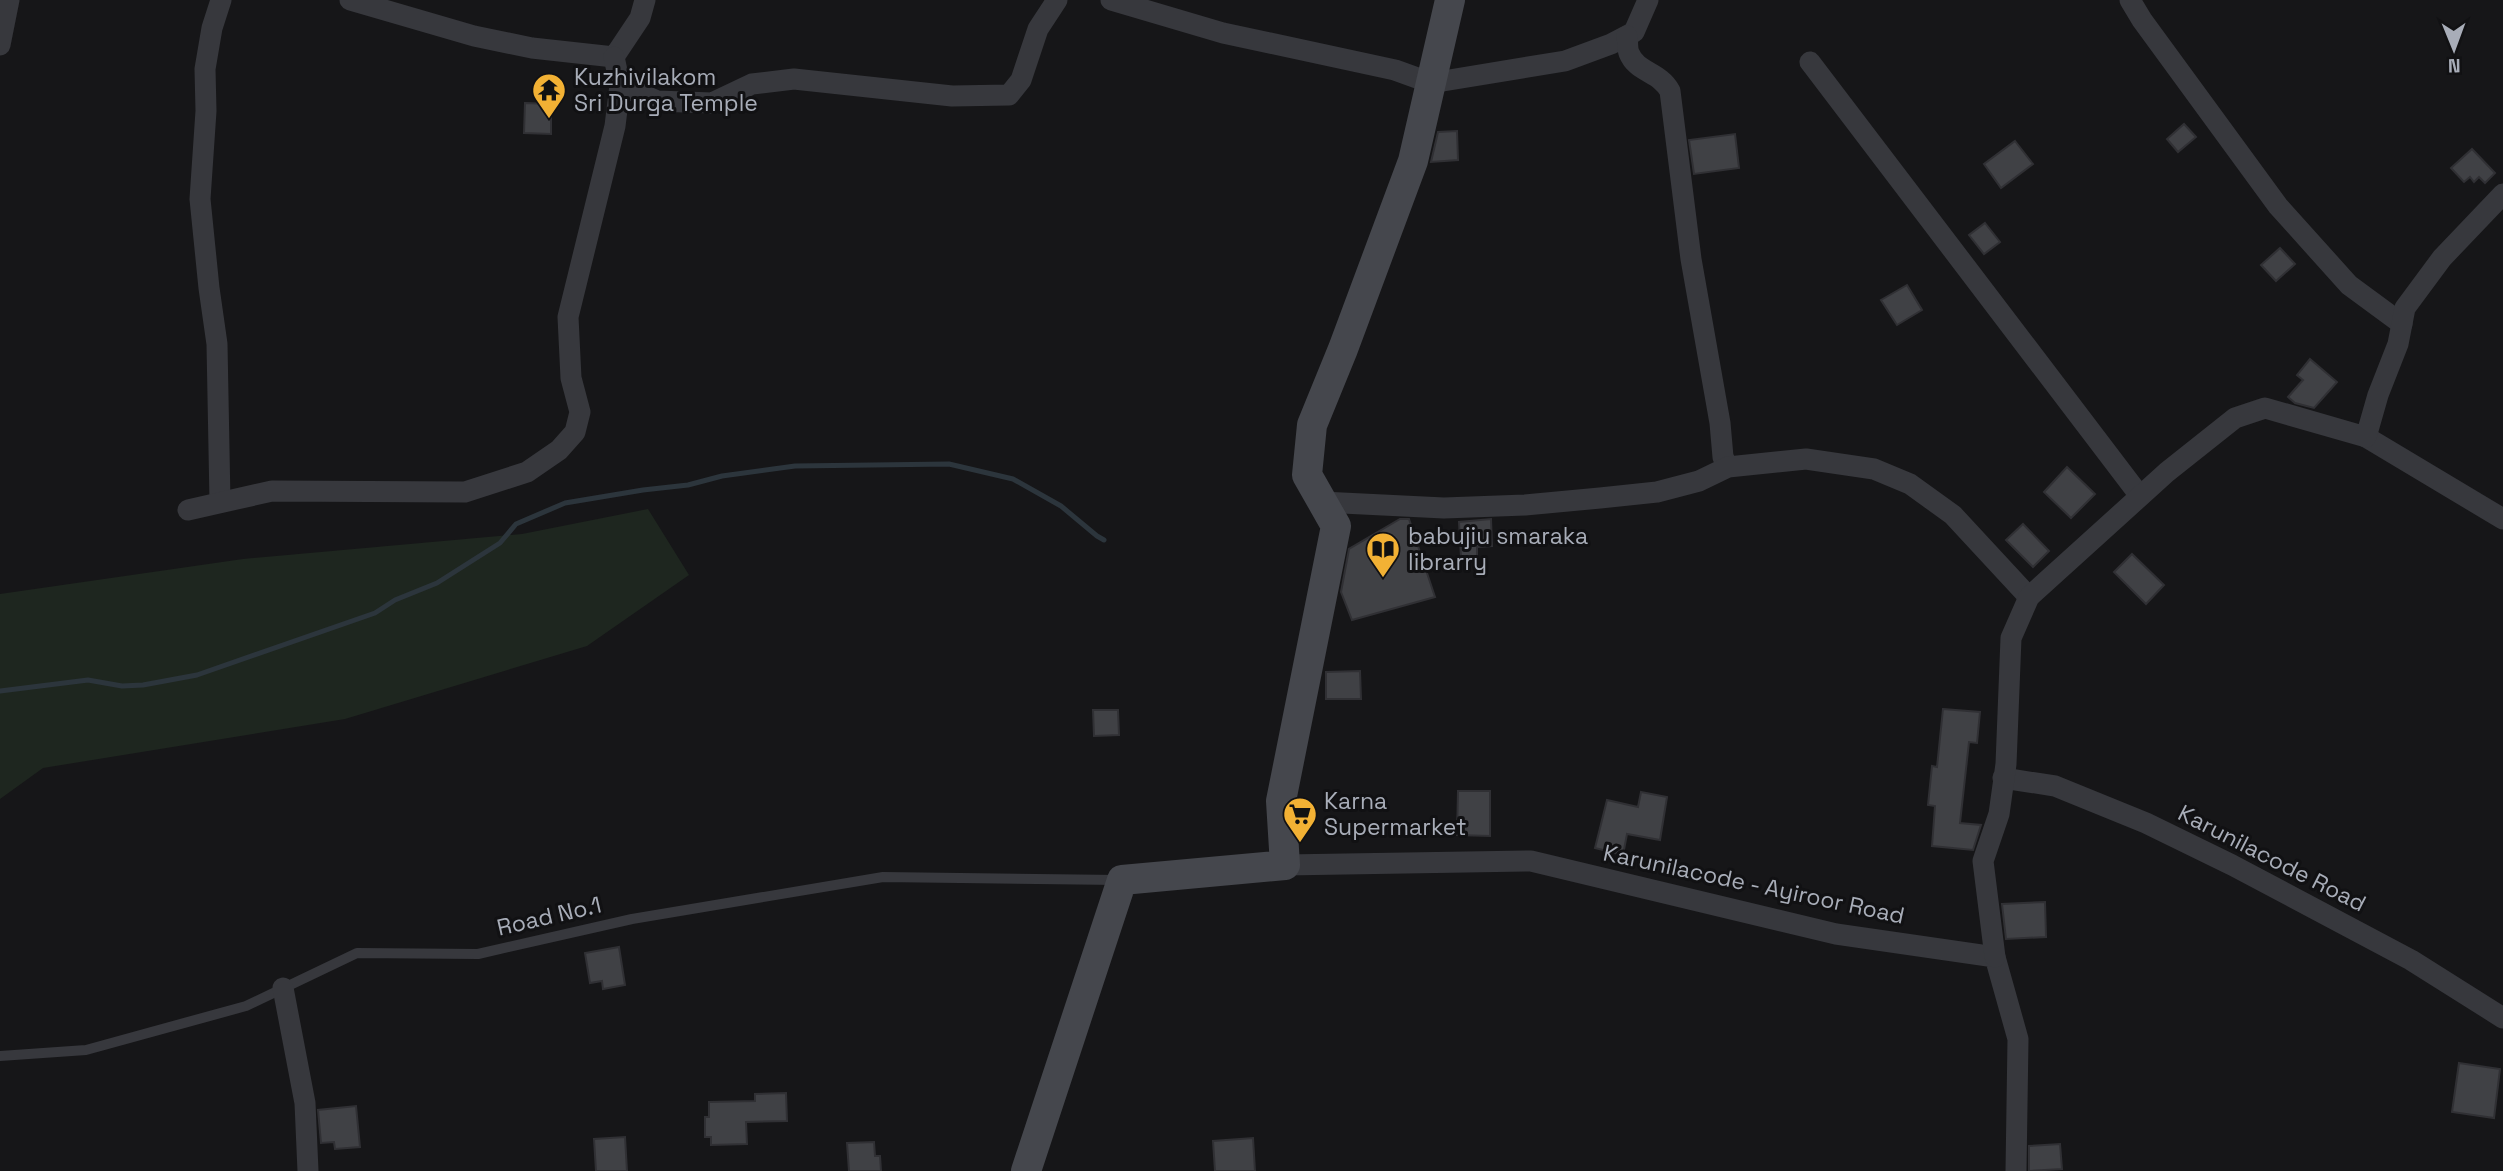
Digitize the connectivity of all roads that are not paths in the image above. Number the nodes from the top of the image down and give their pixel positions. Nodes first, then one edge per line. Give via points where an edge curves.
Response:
1 (9, 0) edge
2 (221, 0) edge
3 (351, 0) edge
4 (645, 0) edge
5 (1057, 0) edge
6 (1111, 0) edge
7 (1450, 0) edge
8 (1647, 0) edge
9 (2130, 0) edge
10 (1627, 36) junction
11 (0, 45) edge
12 (614, 57) junction
13 (1810, 62) dead end
14 (1431, 83) junction
15 (620, 85) junction
16 (2503, 194) edge
17 (2402, 324) junction
18 (2366, 437) junction
19 (1728, 467) junction
20 (2140, 496) junction
21 (220, 502) junction
22 (1322, 502) junction
23 (188, 510) dead end
24 (2503, 519) edge
25 (2029, 597) junction
26 (2003, 778) junction
27 (1285, 865) junction
28 (1122, 880) junction
29 (1995, 957) junction
30 (283, 988) junction
31 (2503, 1018) edge
32 (0, 1056) edge
33 (308, 1171) edge
34 (1026, 1171) edge
35 (2016, 1171) edge

1 - 11 street
2 - 21 street via 205,69 200,199 218,344
3 - 12 street via 474,36
4 - 12 street via 640,18
5 - 15 street via 1038,29 1021,80 1009,95 952,96 794,79 752,84 712,103 657,101
6 - 14 street via 1223,33 1395,70
7 - 14 main road
8 - 10 street
9 - 17 street via 2278,206 2349,285
10 - 14 street via 1565,61
10 - 19 street via 1635,61 1663,79 1670,90 1691,259
12 - 15 street
13 - 20 street
14 - 22 main road via 1413,162 1312,425 1307,475
15 - 21 street via 615,126 568,317 570,378 580,412 575,432 559,450 527,472 465,492 272,491
16 - 17 street via 2442,258 2405,308
17 - 18 street
18 - 20 street via 2265,408 2235,418
18 - 24 street
19 - 22 street via 1699,481 1657,492 1525,505 1444,508
19 - 25 street via 1806,459 1874,469 1910,484 1952,515
20 - 25 street
21 - 23 street
22 - 27 main road via 1336,526 1281,801
25 - 26 street via 2011,638
26 - 29 street via 1999,814 1983,861
26 - 31 street, Karunilacode Road via 2055,786 2146,823 2411,960
27 - 28 main road
27 - 29 street, Karunilacode - Ayiroor Road via 1531,861 1836,933
28 - 30 lane, Road No.1 via 883,877 632,919 478,954 357,953
28 - 34 main road
29 - 35 street via 2018,1039
30 - 32 lane, Road No.1 via 246,1006 86,1050
30 - 33 street via 306,1103

